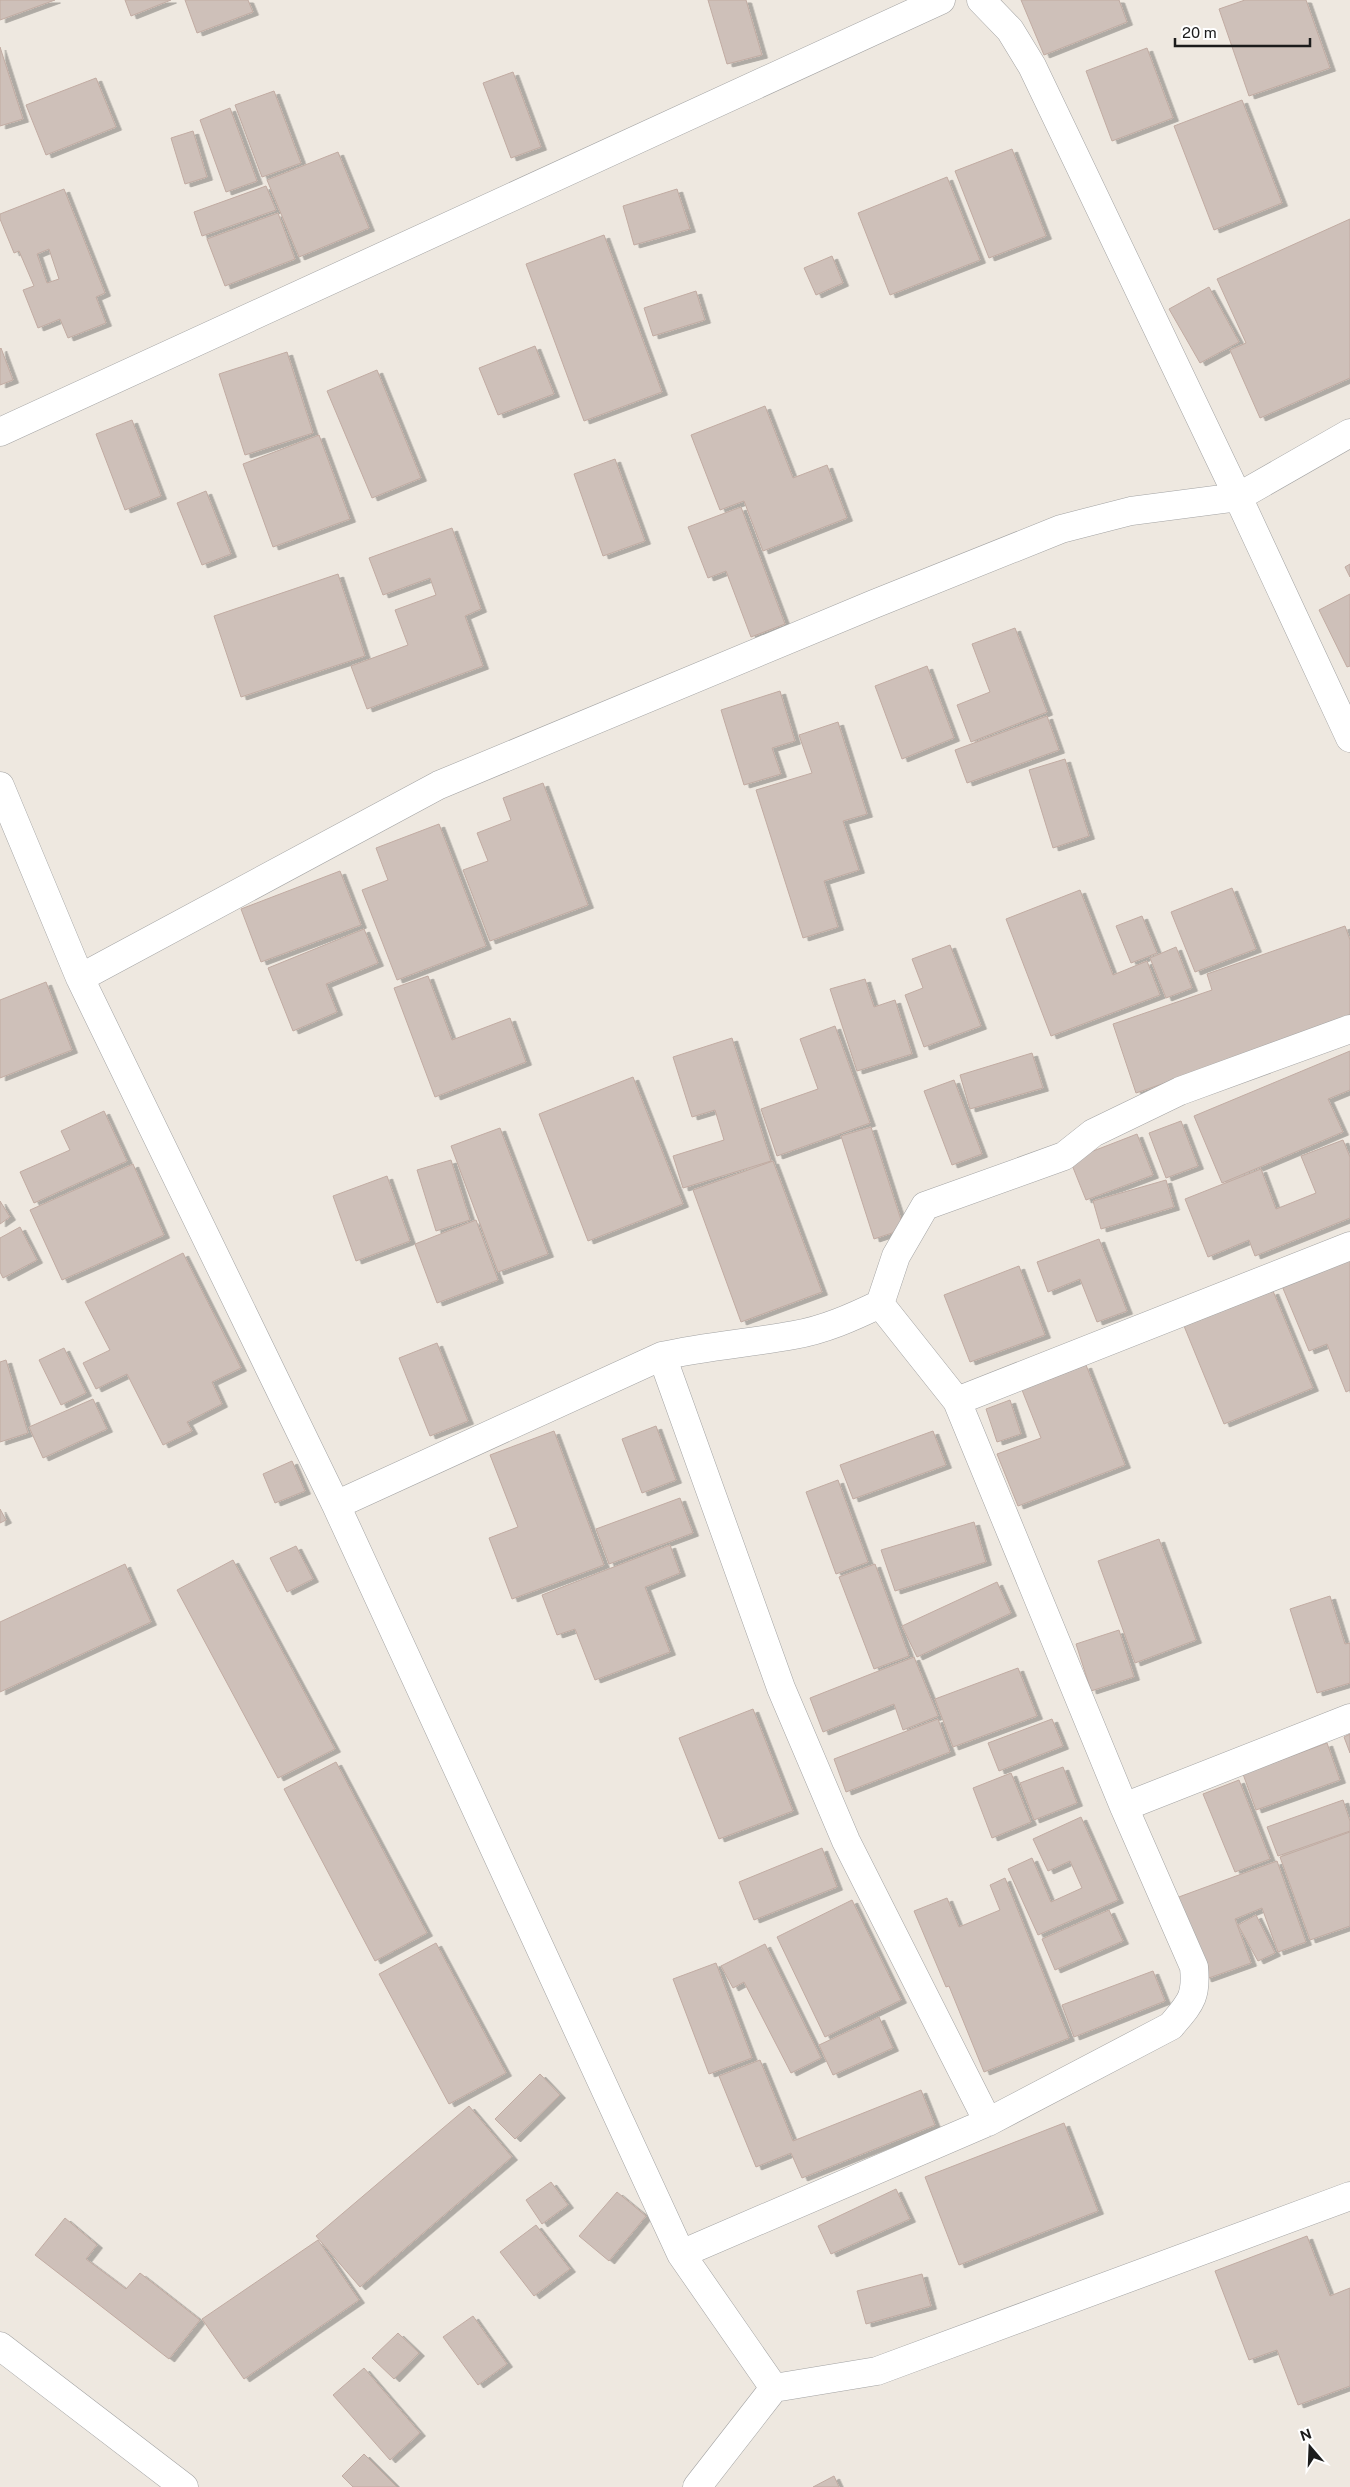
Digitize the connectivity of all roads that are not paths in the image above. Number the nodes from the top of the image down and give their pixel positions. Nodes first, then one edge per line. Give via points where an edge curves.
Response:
1 (941, 0) edge
2 (981, 0) edge
3 (0, 432) edge
4 (1350, 433) edge
5 (1238, 497) junction
6 (1350, 738) edge
7 (0, 786) edge
8 (80, 978) junction
9 (1350, 1029) edge
10 (1350, 1246) edge
11 (880, 1304) junction
12 (662, 1356) junction
13 (957, 1401) junction
14 (336, 1505) junction
15 (1350, 1718) edge
16 (1124, 1807) junction
17 (988, 2122) junction
18 (1350, 2196) edge
19 (681, 2254) junction
20 (0, 2346) edge
21 (774, 2388) junction
22 (184, 2487) edge
23 (697, 2487) edge

1 - 3 street
2 - 5 street via 1010,30 1032,66
4 - 5 street
5 - 6 street
5 - 8 street via 1131,512 1061,529 874,604 439,785
7 - 8 street
8 - 14 street
9 - 11 street via 1180,1091 1094,1133 1064,1156 925,1206 896,1256
10 - 13 street
11 - 12 street via 848,1319 796,1335 706,1346
11 - 13 street
12 - 14 street
12 - 17 street via 781,1688 846,1840
13 - 16 street
14 - 19 street
15 - 16 street
16 - 17 street via 1194,1967 1196,1987 1189,2005 1171,2026
17 - 19 street
18 - 21 street via 877,2371
19 - 21 street
20 - 22 street
21 - 23 street

